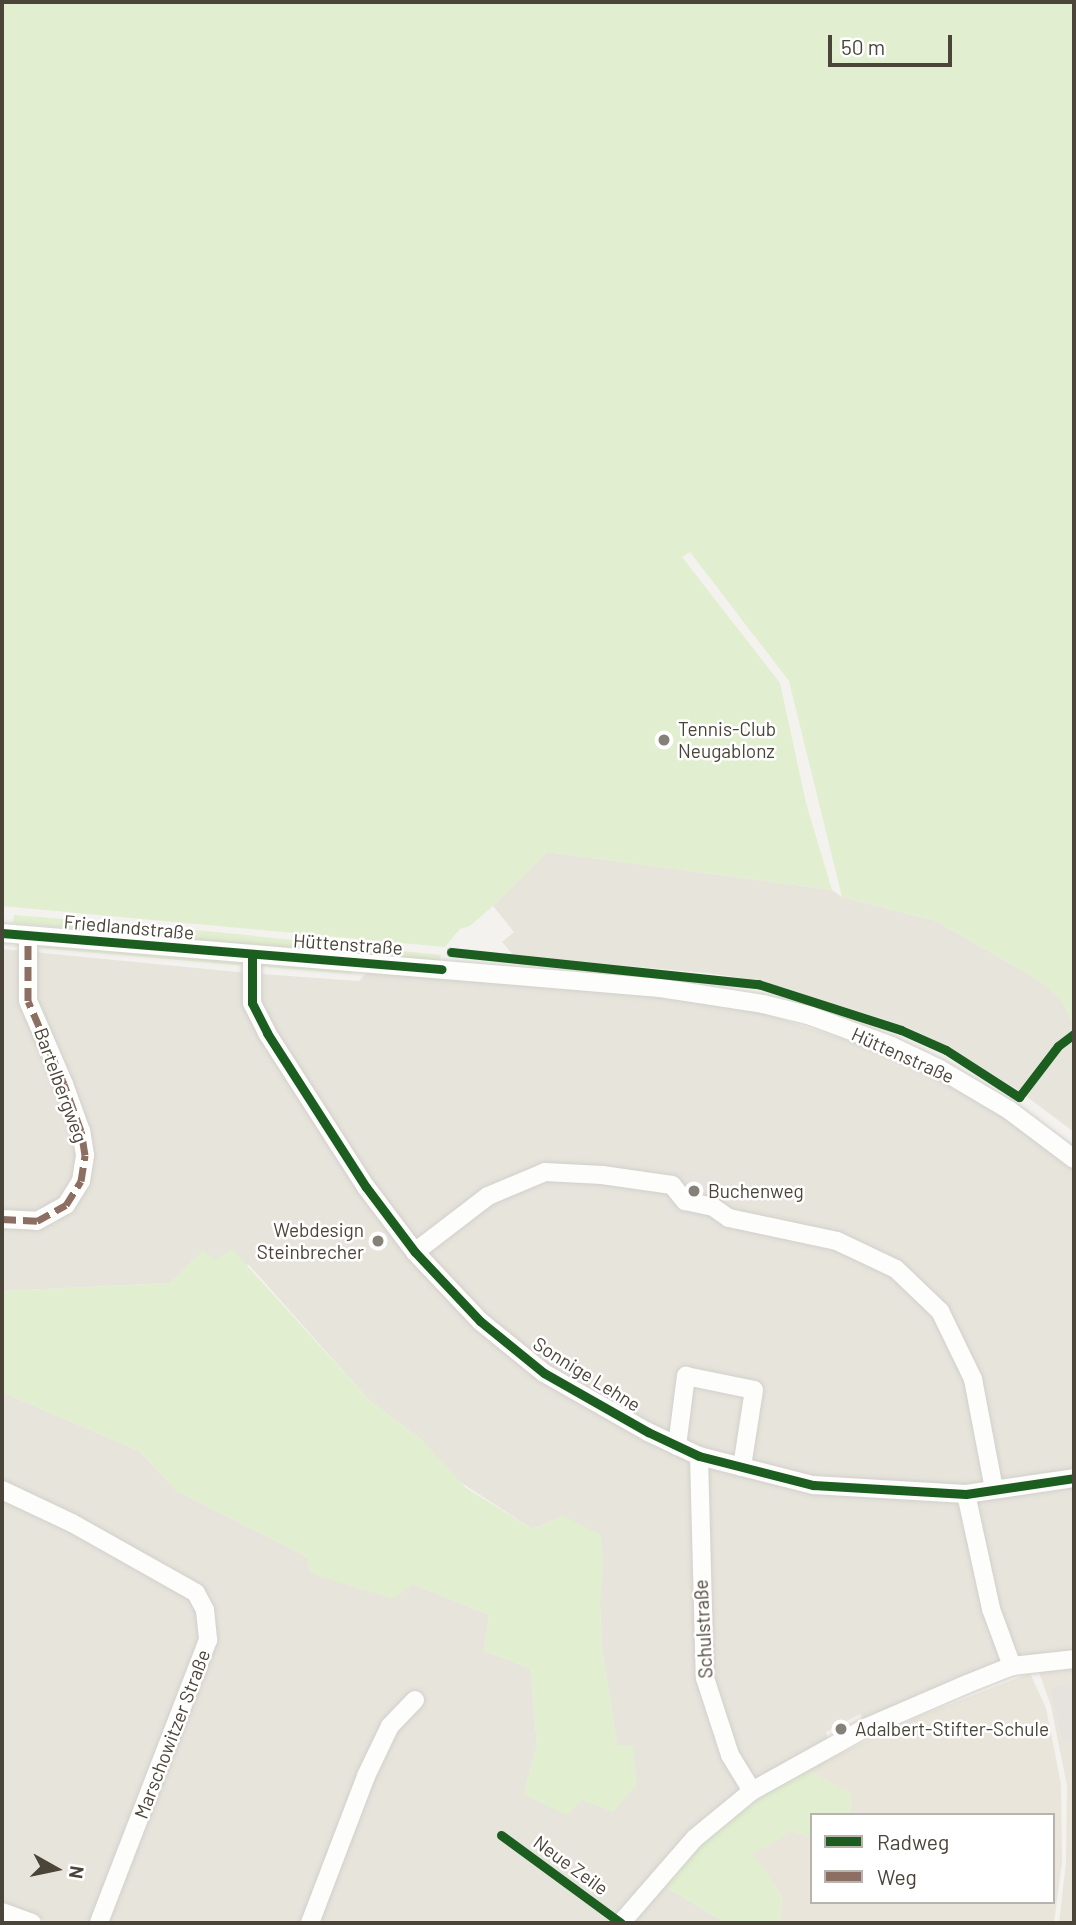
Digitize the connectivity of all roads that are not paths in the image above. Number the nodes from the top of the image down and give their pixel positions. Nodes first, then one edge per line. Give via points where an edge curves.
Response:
1 (2, 933) edge
2 (29, 936) junction
3 (252, 955) junction
4 (1074, 1159) edge
5 (2, 1219) edge
6 (415, 1252) junction
7 (677, 1446) junction
8 (699, 1456) junction
9 (742, 1467) junction
10 (1074, 1478) edge
11 (994, 1489) junction
12 (2, 1490) edge
13 (966, 1493) junction
14 (1074, 1659) edge
15 (1012, 1666) junction
16 (415, 1700) dead end
17 (752, 1791) junction
18 (2, 1912) edge
19 (32, 1923) edge
20 (99, 1923) edge
21 (310, 1923) edge
22 (621, 1923) edge

1 - 2 street, Friedlandstraße
2 - 3 street, Friedlandstraße
2 - 5 street, Bartelbergweg via 28,1001 64,1084 85,1155 81,1181 66,1205 37,1221
3 - 4 street, Hüttenstraße via 648,986 763,1004 811,1016 938,1068 1009,1110
3 - 6 street, Sonnige Lehne via 252,1003 267,1032 366,1187
6 - 7 street, Sonnige Lehne via 480,1321 544,1373
6 - 11 street via 488,1196 545,1172 672,1185 685,1201 713,1207 729,1218 836,1241 896,1269 940,1311 973,1379
7 - 8 street, Sonnige Lehne
7 - 9 street via 686,1376 754,1390
8 - 9 street, Sonnige Lehne
8 - 17 street, Schulstraße via 705,1678 730,1755
9 - 13 street, Sonnige Lehne via 813,1485
10 - 11 street, Sonnige Lehne
11 - 13 street, Sonnige Lehne
12 - 20 street, Marschowitzer Straße via 72,1523 196,1593 205,1610 208,1640
13 - 15 street via 991,1609
14 - 15 street
15 - 17 street via 865,1728
16 - 21 street via 390,1726 366,1776
17 - 22 street via 695,1838
18 - 19 street

